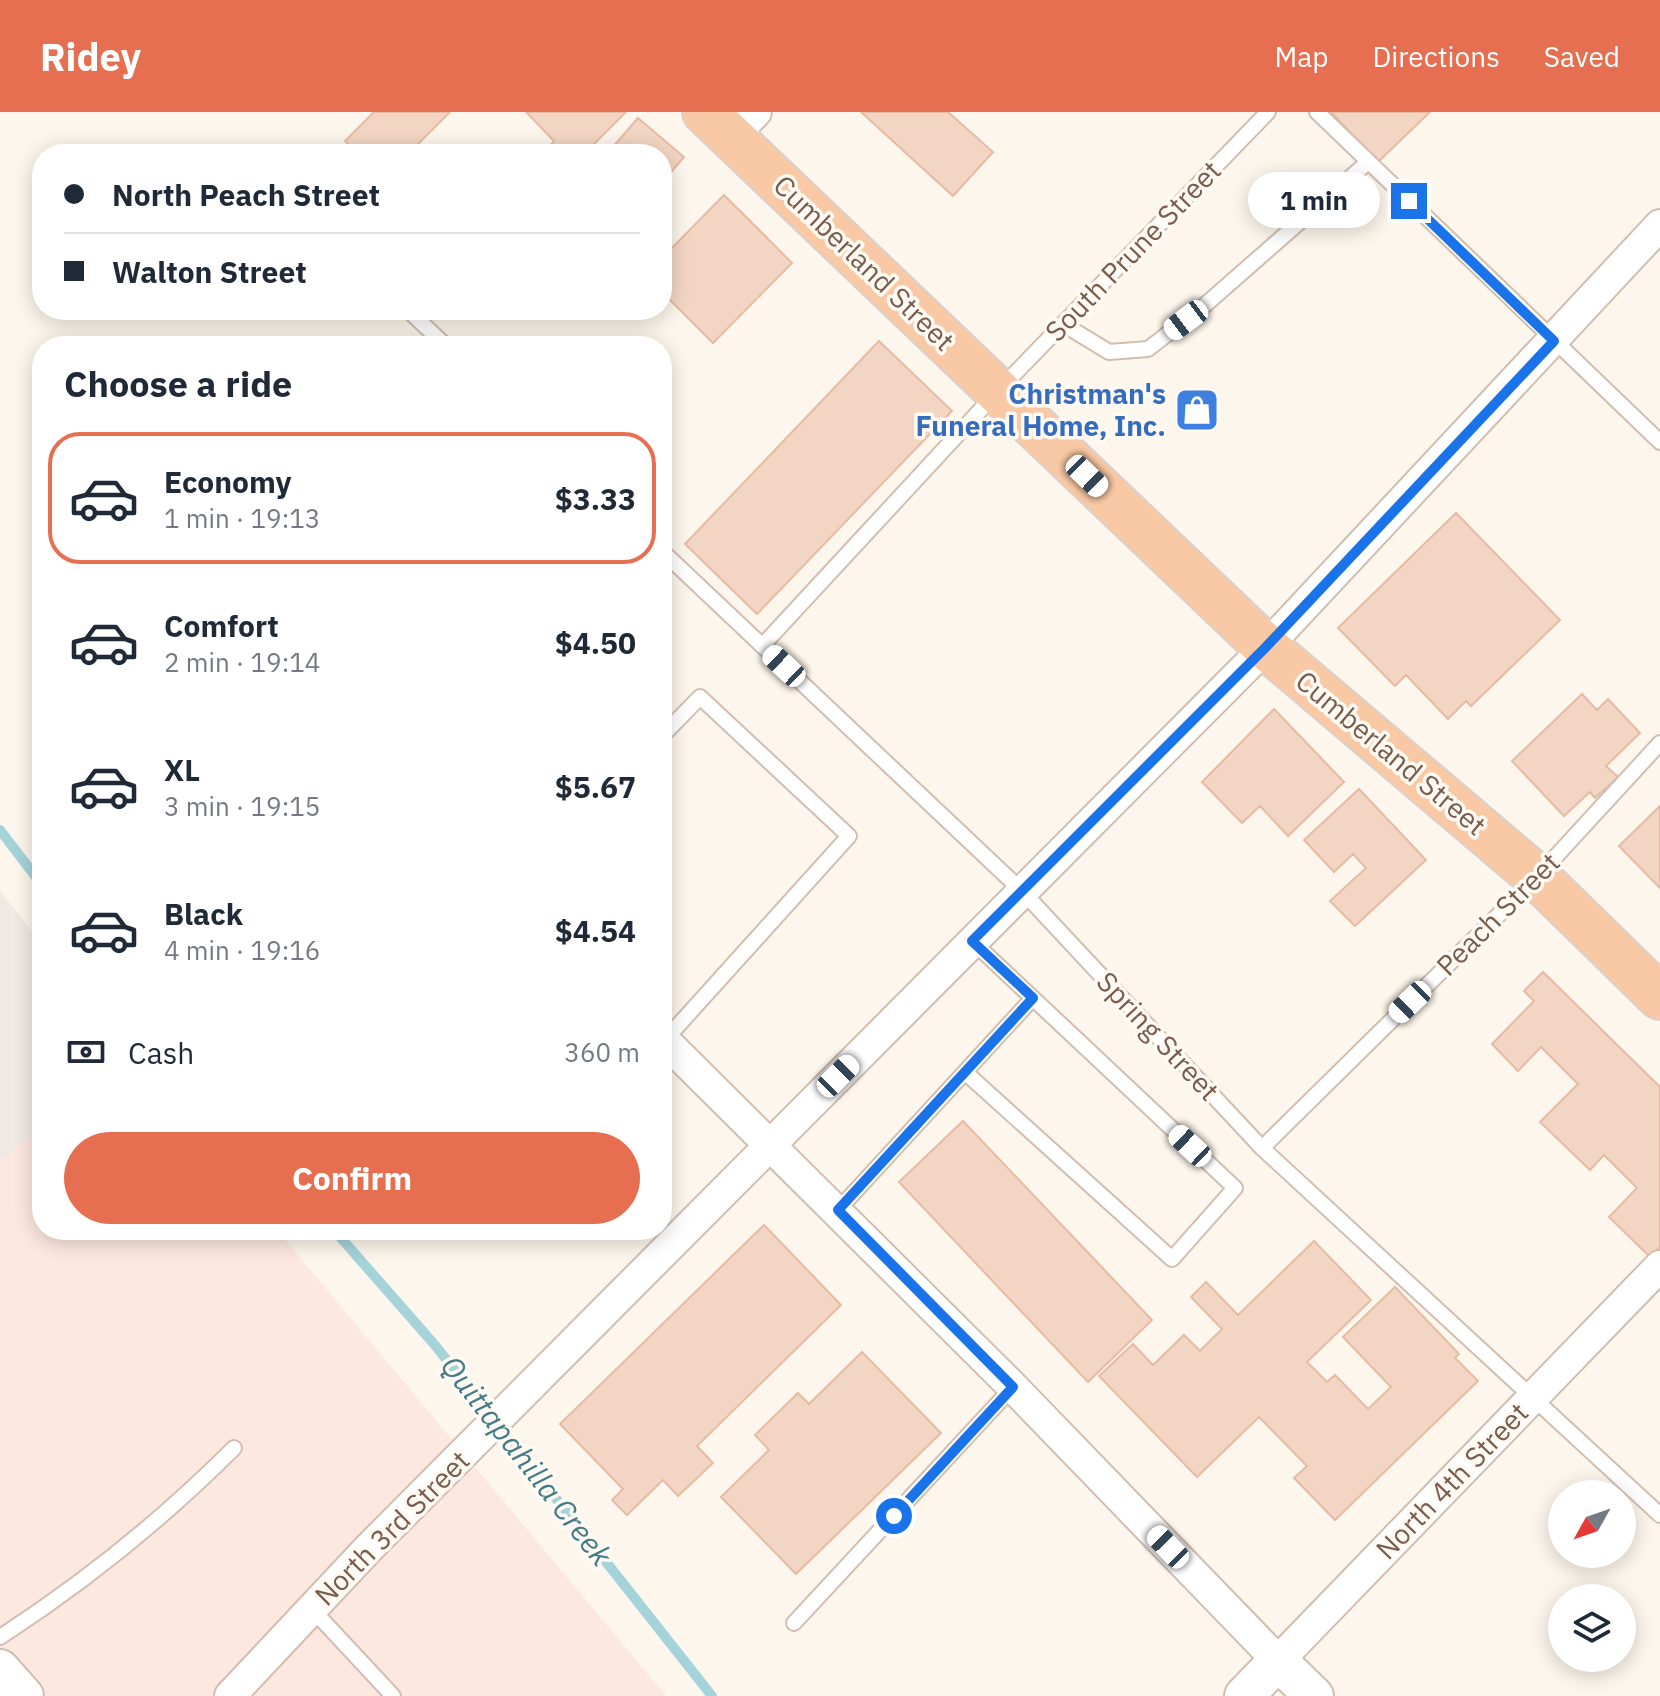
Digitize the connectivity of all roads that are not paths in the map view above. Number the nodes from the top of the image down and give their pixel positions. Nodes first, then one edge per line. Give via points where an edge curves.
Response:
1 (1268, 112) edge
2 (1317, 112) edge
3 (731, 120) edge
4 (1368, 162) junction
5 (1660, 225) edge
6 (419, 320) edge
7 (1063, 324) junction
8 (435, 336) edge
9 (1554, 341) junction
10 (998, 391) junction
11 (1660, 442) edge
12 (672, 560) edge
13 (762, 646) junction
14 (1266, 647) junction
15 (672, 726) edge
16 (1660, 743) edge
17 (1537, 877) junction
18 (1022, 891) junction
19 (972, 941) junction
20 (1660, 997) edge
21 (1033, 998) junction
22 (672, 1029) edge
23 (672, 1048) edge
24 (966, 1073) junction
25 (771, 1143) junction
26 (1262, 1148) junction
27 (838, 1210) junction
28 (1660, 1266) edge
29 (1013, 1387) junction
30 (1534, 1397) junction
31 (234, 1448) dead end
32 (1660, 1515) edge
33 (312, 1609) junction
34 (794, 1623) dead end
35 (0, 1637) edge
36 (1278, 1661) junction
37 (0, 1669) edge
38 (24, 1696) edge
39 (230, 1696) edge
40 (393, 1696) edge
41 (1244, 1696) edge
42 (1314, 1696) edge

1 - 7 lane, South Prune Street
2 - 4 lane
3 - 10 highway, Cumberland Street
4 - 7 lane via 1148,349 1109,352
4 - 9 lane
5 - 9 street, North 3rd Street
6 - 8 lane
7 - 10 lane, South Prune Street
9 - 11 lane
9 - 14 street, North 3rd Street
10 - 13 lane, South Prune Street
10 - 14 highway, Cumberland Street
12 - 13 lane, Spring Street
13 - 18 lane, Spring Street
14 - 17 highway, Cumberland Street
14 - 18 street, North 3rd Street
15 - 22 lane via 700,697 849,836
16 - 17 lane, Peach Street
17 - 20 highway, Cumberland Street
17 - 26 lane, Peach Street
18 - 19 street, North 3rd Street
18 - 26 lane, Spring Street
19 - 21 lane
19 - 25 street, North 3rd Street
21 - 24 lane
21 - 24 lane via 1235,1188 1172,1259
23 - 25 street
24 - 27 lane
25 - 27 street
25 - 33 street, North 3rd Street
26 - 30 lane, Spring Street
27 - 29 street
28 - 30 street, North 4th Street
29 - 34 lane
29 - 36 street
30 - 32 lane, Spring Street
30 - 36 street, North 4th Street
31 - 35 lane via 75,1588
33 - 39 street, North 3rd Street
33 - 40 lane
36 - 41 street, North 4th Street
36 - 42 street
37 - 38 street

